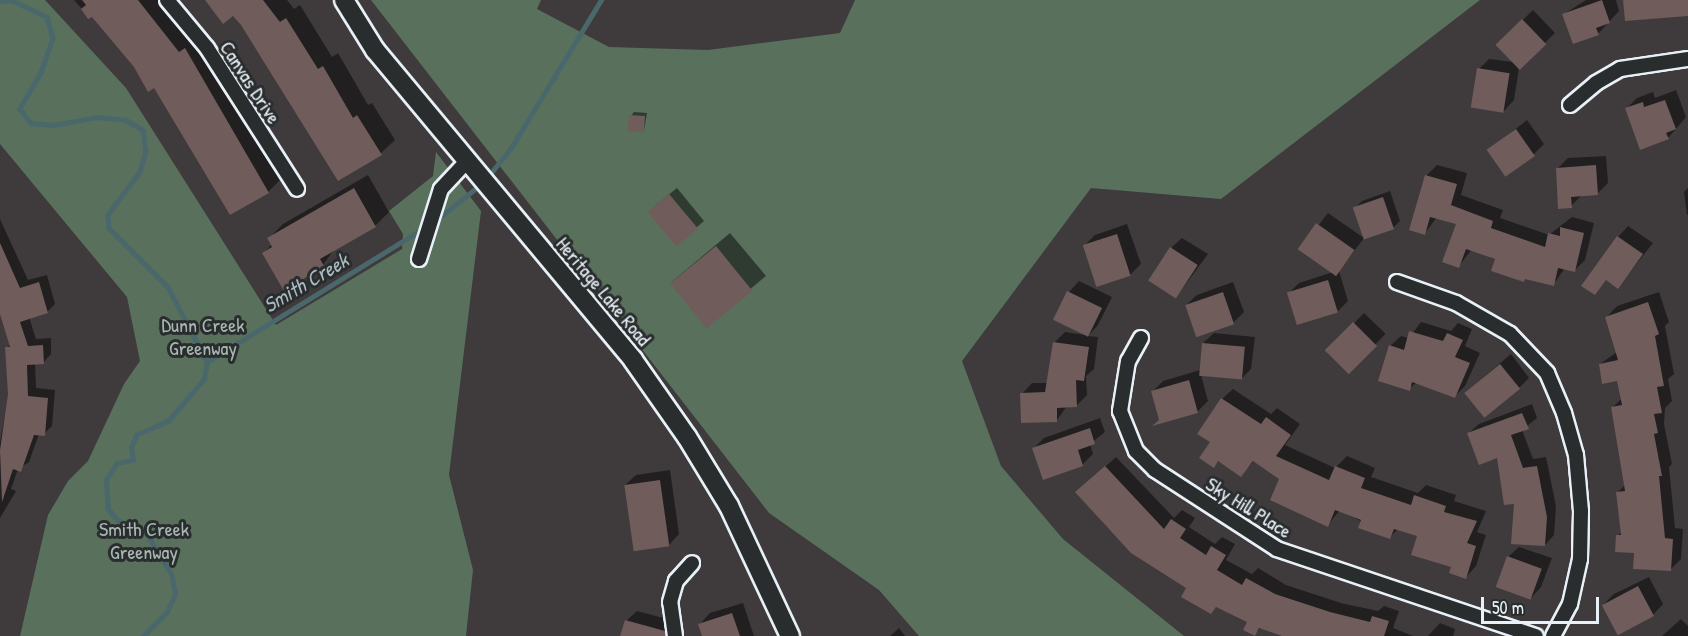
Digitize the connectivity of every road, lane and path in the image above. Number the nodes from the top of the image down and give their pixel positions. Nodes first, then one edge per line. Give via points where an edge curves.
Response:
1 (167, 0) edge
2 (344, 0) edge
3 (1688, 59) edge
4 (1570, 105) dead end
5 (466, 162) junction
6 (297, 189) dead end
7 (419, 259) dead end
8 (1396, 282) dead end
9 (1141, 338) dead end
10 (692, 563) dead end
11 (675, 636) edge
12 (790, 636) edge
13 (1536, 636) edge
14 (1553, 636) edge

1 - 6 street, Canvas Drive via 207,48
2 - 5 main road, Heritage Lake Road via 375,50
3 - 4 street via 1620,69
5 - 7 street via 441,189
5 - 12 main road, Heritage Lake Road via 633,360 687,437 729,506
8 - 14 street via 1456,303 1510,334 1547,373 1576,455 1581,511 1580,559 1570,604
9 - 13 street, Sky Hill Place via 1128,361 1120,411 1136,451 1155,470 1277,549
10 - 11 street via 676,581 670,602

